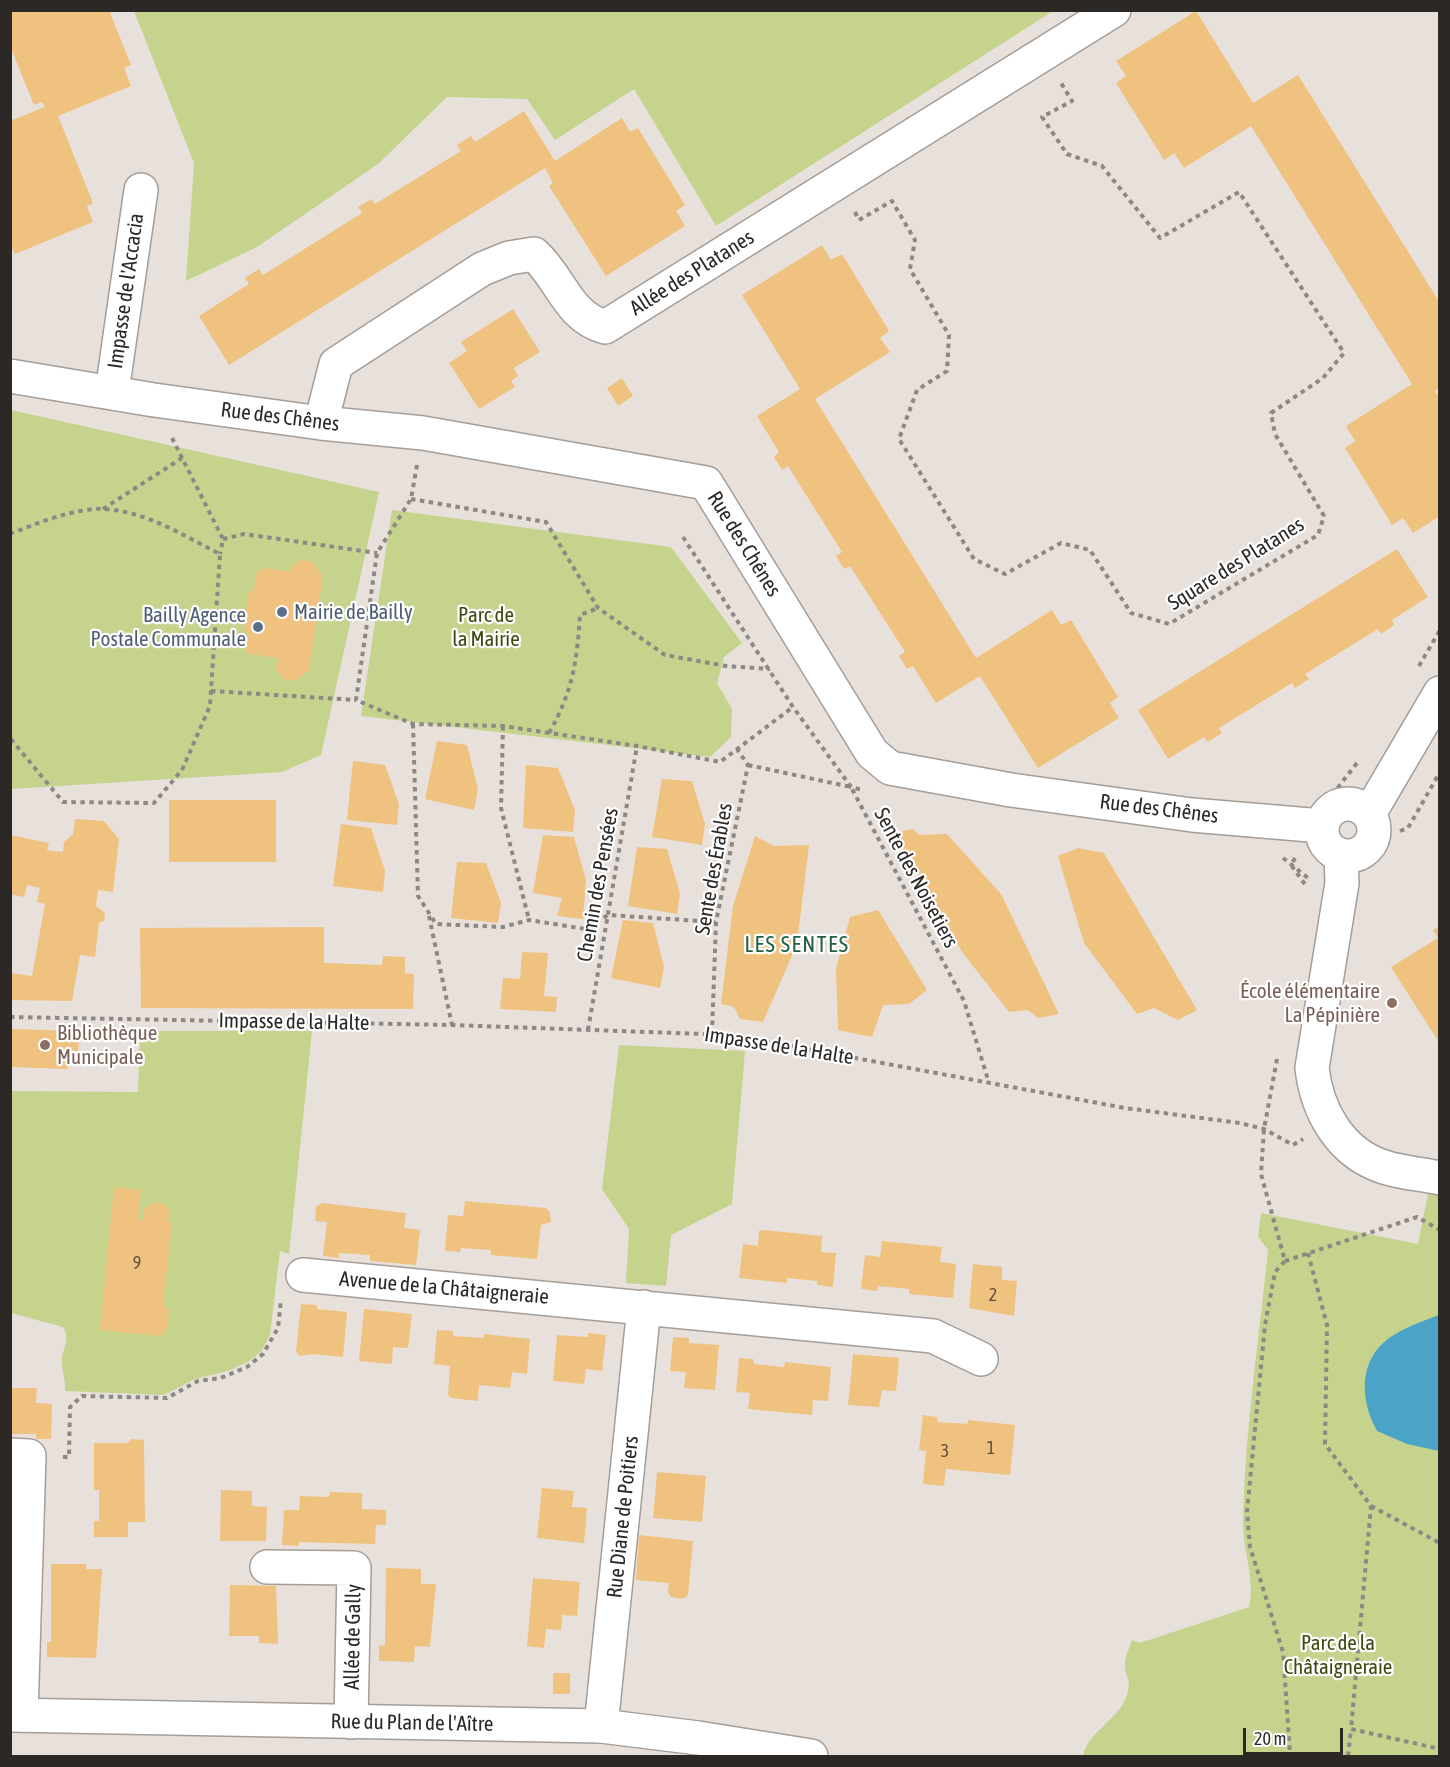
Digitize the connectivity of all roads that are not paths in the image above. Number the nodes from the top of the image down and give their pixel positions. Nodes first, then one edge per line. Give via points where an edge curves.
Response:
1 (1114, 10) edge
2 (141, 190) dead end
3 (10, 376) edge
4 (112, 392) junction
5 (321, 423) junction
6 (1440, 693) edge
7 (1369, 814) junction
8 (1322, 826) junction
9 (1341, 855) junction
10 (1440, 1178) edge
11 (303, 1275) road end
12 (644, 1307) junction
13 (981, 1359) dead end
14 (20, 1456) edge
15 (267, 1567) dead end
16 (16, 1715) edge
17 (351, 1722) junction
18 (601, 1726) junction
19 (811, 1756) edge

1 - 5 street, Allée des Platanes via 605,327 589,322 573,309 546,265 534,254 509,258 482,269 336,364
2 - 4 street, Impasse de l'Accacia
3 - 4 street, Rue des Chênes
4 - 5 street, Rue des Chênes
5 - 8 street, Rue des Chênes via 423,433 706,483 872,753 890,768 1011,790 1190,815
6 - 7 street
7 - 8 street via 1359,806 1347,804 1336,807
7 - 9 street via 1375,826 1366,850 1354,856
8 - 9 street via 1326,844
9 - 10 street via 1342,883 1312,1068 1315,1093 1328,1122 1348,1147 1384,1167
11 - 12 street, Avenue de la Châtaigneraie
12 - 13 street, Avenue de la Châtaigneraie via 933,1336
12 - 18 street, Rue Diane de Poitiers
14 - 16 street
15 - 17 street, Allée de Gally via 354,1568
16 - 17 street, Rue du Plan de l'Aître
17 - 18 street, Rue du Plan de l'Aître
18 - 19 street, Rue du Plan de l'Aître

